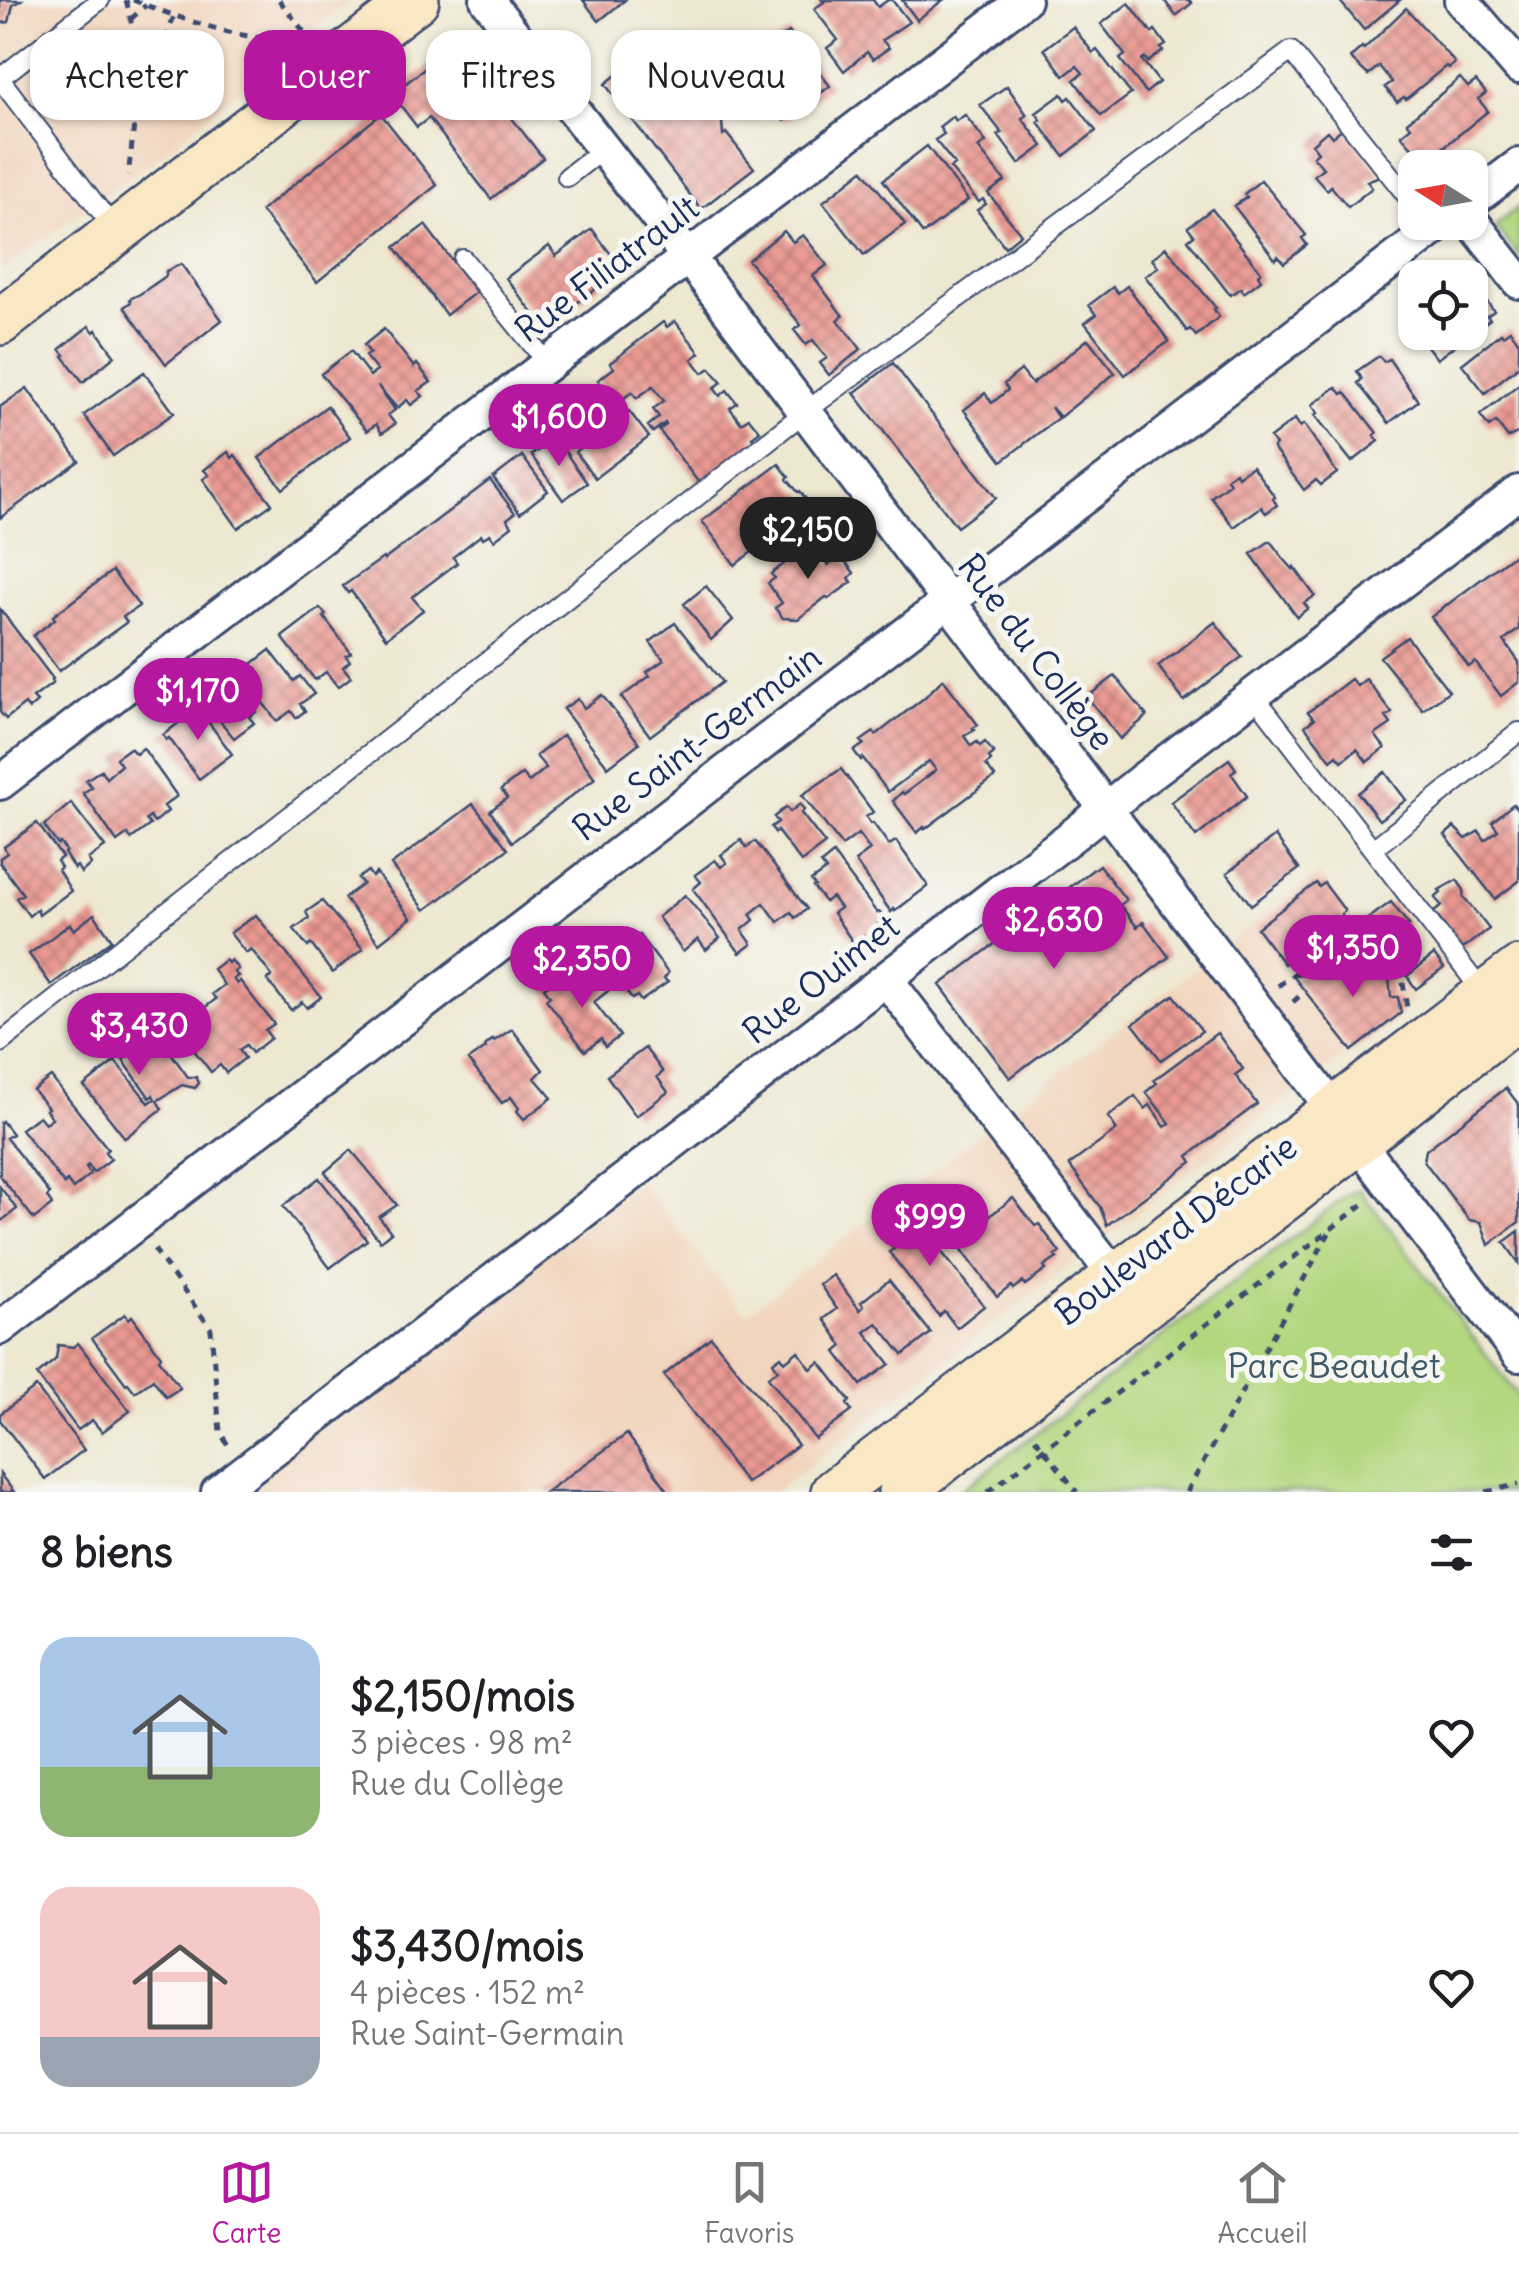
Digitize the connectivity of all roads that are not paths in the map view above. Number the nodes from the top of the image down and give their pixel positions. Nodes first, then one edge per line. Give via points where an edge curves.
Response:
1 (100, 0) edge
2 (416, 0) edge
3 (488, 0) edge
4 (1024, 0) edge
5 (1461, 0) edge
6 (1519, 67) edge
7 (0, 79) edge
8 (603, 149) junction
9 (1519, 165) edge
10 (567, 177) dead end
11 (1398, 185) edge
12 (1488, 188) edge
13 (121, 212) junction
14 (1420, 240) edge
15 (1486, 240) edge
16 (688, 258) junction
17 (463, 259) dead end
18 (1519, 282) edge
19 (0, 322) edge
20 (536, 349) dead end
21 (805, 412) junction
22 (1519, 492) edge
23 (948, 602) junction
24 (1253, 694) junction
25 (1519, 732) edge
26 (0, 783) edge
27 (1105, 810) junction
28 (1373, 849) junction
29 (886, 979) junction
30 (1510, 1009) edge
31 (0, 1044) edge
32 (1344, 1126) junction
33 (1116, 1276) junction
34 (0, 1328) edge
35 (1519, 1355) edge
36 (218, 1492) edge
37 (834, 1492) edge
38 (901, 1492) edge

1 - 7 lane
2 - 13 street
3 - 8 street, Rue du Collège
4 - 16 street, Rue Filiatrault
5 - 6 street
7 - 13 lane
8 - 10 lane
8 - 16 street, Rue du Collège
9 - 12 street
11 - 21 lane via 1291,52
13 - 19 street
14 - 23 street, Rue Saint-Germain
15 - 18 street
16 - 21 street, Rue du Collège
16 - 26 street, Rue Filiatrault
17 - 20 lane
21 - 23 street, Rue du Collège
21 - 31 lane
22 - 24 street, Rue Ouimet
23 - 27 street, Rue du Collège
23 - 34 street, Rue Saint-Germain
24 - 27 street, Rue Ouimet
24 - 28 lane
25 - 28 lane
27 - 29 street, Rue Ouimet
27 - 32 street, Rue du Collège
28 - 30 lane via 1432,926
29 - 33 street
29 - 36 street, Rue Ouimet
30 - 32 street, Boulevard Décarie
32 - 33 street, Boulevard Décarie
32 - 35 street, Rue du Collège
32 - 38 street, Boulevard Décarie
33 - 37 street, Boulevard Décarie

